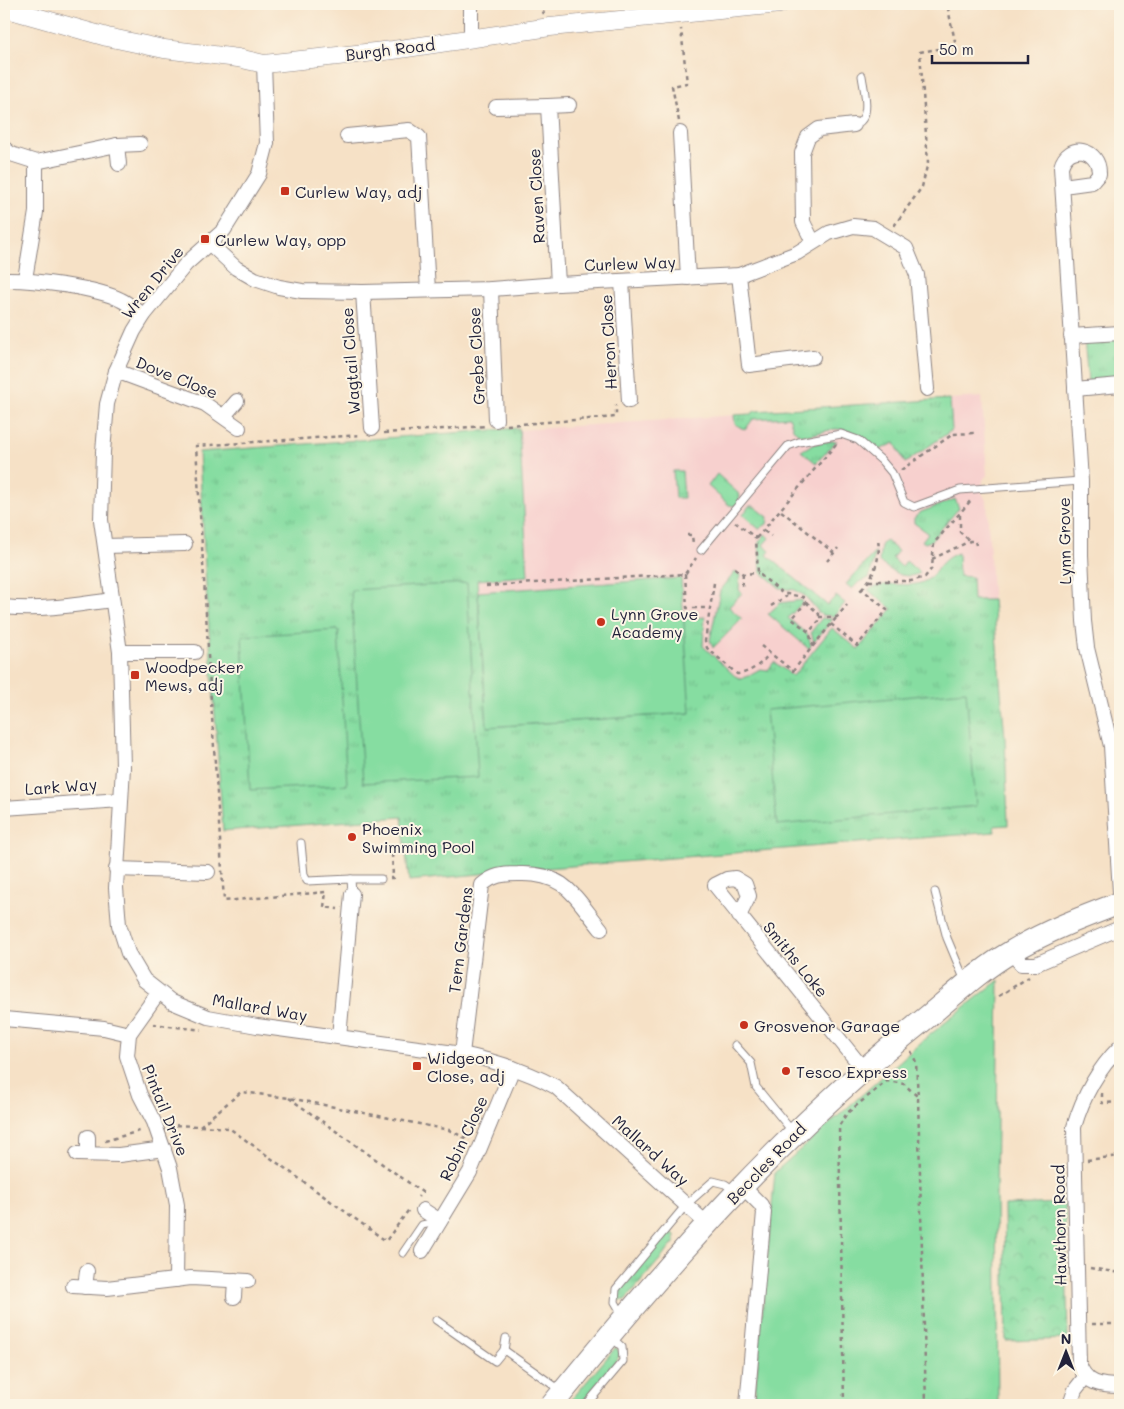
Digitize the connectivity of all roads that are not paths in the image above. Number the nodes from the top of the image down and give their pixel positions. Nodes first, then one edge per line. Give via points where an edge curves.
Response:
1 (471, 4) edge
2 (780, 4) edge
3 (4, 8) edge
4 (472, 38) junction
5 (264, 64) junction
6 (862, 76) dead end
7 (568, 105) dead end
8 (548, 106) junction
9 (496, 107) dead end
10 (854, 125) joint
11 (680, 133) road end
12 (347, 136) dead end
13 (140, 144) dead end
14 (116, 145) junction
15 (4, 148) edge
16 (36, 162) junction
17 (119, 164) dead end
18 (1063, 186) dead end
19 (813, 242) junction
20 (209, 243) junction
21 (739, 276) junction
22 (688, 278) junction
23 (25, 279) junction
24 (4, 280) edge
25 (622, 281) junction
26 (558, 284) junction
27 (491, 289) junction
28 (428, 290) junction
29 (363, 292) junction
30 (144, 314) junction
31 (1120, 332) edge
32 (1072, 336) junction
33 (813, 357) dead end
34 (116, 371) junction
35 (1120, 386) edge
36 (927, 388) dead end
37 (1075, 389) junction
38 (236, 401) dead end
39 (629, 401) road end
40 (224, 416) junction
41 (497, 424) road end
42 (239, 428) dead end
43 (372, 432) road end
44 (1081, 481) junction
45 (185, 544) dead end
46 (105, 546) junction
47 (701, 550) road end
48 (112, 600) junction
49 (4, 607) edge
50 (120, 652) junction
51 (195, 652) dead end
52 (121, 800) junction
53 (4, 808) edge
54 (301, 843) dead end
55 (116, 869) junction
56 (208, 872) dead end
57 (351, 879) junction
58 (381, 879) road end
59 (935, 892) dead end
60 (1120, 892) edge
61 (352, 894) joint
62 (1120, 903) edge
63 (739, 916) dead end
64 (1120, 928) edge
65 (600, 929) dead end
66 (1011, 952) junction
67 (966, 985) junction
68 (158, 993) junction
69 (4, 1019) edge
70 (130, 1034) junction
71 (340, 1038) junction
72 (735, 1045) dead end
73 (1120, 1047) edge
74 (462, 1054) junction
75 (513, 1068) junction
76 (864, 1070) junction
77 (794, 1133) junction
78 (88, 1137) dead end
79 (164, 1149) junction
80 (740, 1190) junction
81 (417, 1205) road end
82 (686, 1205) junction
83 (440, 1221) junction
84 (707, 1224) junction
85 (422, 1251) dead end
86 (403, 1253) dead end
87 (86, 1271) dead end
88 (176, 1280) junction
89 (234, 1297) dead end
90 (436, 1320) dead end
91 (618, 1328) junction
92 (506, 1338) dead end
93 (504, 1350) junction
94 (1086, 1376) junction
95 (1120, 1386) edge
96 (557, 1399) edge
97 (586, 1405) edge
98 (747, 1405) edge
99 (1070, 1405) edge

1 - 4 street
2 - 4 street, Burgh Road
3 - 5 street, Burgh Road via 107,37
4 - 5 street, Burgh Road
5 - 20 street, Wren Drive via 267,143 259,174 224,230
6 - 10 lane via 866,112 862,121
7 - 8 street
8 - 9 street
8 - 26 street, Raven Close
10 - 19 street via 819,128 808,137 802,153 803,222
11 - 22 street
12 - 28 street via 409,130 419,137
13 - 14 street
14 - 16 street
14 - 17 street
15 - 16 street via 11,154
16 - 23 street via 36,212
18 - 32 street, Lynn Grove
19 - 21 street, Curlew Way via 798,253
19 - 36 street, Curlew Way via 853,226 873,228 906,248 917,276
20 - 29 street, Curlew Way via 236,268 279,287
20 - 30 street, Wren Drive via 186,264
21 - 22 street, Curlew Way
21 - 33 street via 749,365
22 - 25 street, Curlew Way
23 - 24 street
23 - 30 street via 120,299
25 - 26 street, Curlew Way
25 - 39 street, Heron Close
26 - 27 street, Curlew Way
27 - 28 street, Curlew Way
27 - 41 street, Grebe Close
28 - 29 street, Curlew Way
29 - 43 street, Wagtail Close
30 - 34 street, Wren Drive
31 - 32 street
32 - 37 street, Lynn Grove
34 - 40 street, Dove Close via 205,404
34 - 46 street, Wren Drive via 107,404 103,452 101,520
35 - 37 street
37 - 44 street, Lynn Grove
38 - 40 street, Dove Close
40 - 42 street, Dove Close
44 - 47 lane via 975,489 950,493 914,507 904,502 893,475 858,440 844,436 822,437 788,446
44 - 60 street, Lynn Grove via 1084,621 1087,648 1111,746
45 - 46 street
46 - 48 street, Wren Drive
48 - 49 street via 26,609
48 - 50 street, Mallard Way
50 - 51 street
50 - 52 street, Mallard Way
52 - 53 street, Lark Way
52 - 55 street, Mallard Way
54 - 57 lane via 307,882
55 - 56 street
55 - 68 street, Mallard Way via 119,926 128,953 144,980
57 - 58 lane
57 - 61 lane
59 - 67 lane via 947,938
61 - 71 street
62 - 66 highway, Beccles Road via 1052,930
63 - 76 street, Smiths Loke
64 - 66 street via 1036,964 1021,964
65 - 74 street, Tern Gardens via 565,885 552,878 534,873 500,875 486,881 482,885
66 - 67 highway, Beccles Road
67 - 76 highway, Beccles Road
68 - 70 street, Pintail Drive
68 - 71 street, Mallard Way via 208,1017
69 - 70 street via 104,1028
70 - 79 street, Pintail Drive via 127,1056 131,1071
71 - 74 street, Mallard Way
72 - 77 lane via 750,1063 756,1087
73 - 94 street, Hawthorn Road via 1086,1093 1074,1127 1079,1363
74 - 75 street, Mallard Way
75 - 82 street, Mallard Way via 556,1087
75 - 83 street, Robin Close via 470,1172
76 - 77 highway, Beccles Road
77 - 80 highway, Beccles Road
78 - 79 street via 82,1154 119,1155
79 - 88 street, Pintail Drive via 177,1205
80 - 82 lane via 714,1181
80 - 84 highway, Beccles Road
80 - 98 street via 761,1205 764,1212
81 - 83 street
82 - 84 street, Mallard Way
82 - 91 lane via 616,1289
83 - 85 street, Robin Close
83 - 86 lane via 422,1225
84 - 91 highway, Beccles Road
87 - 88 street via 79,1287 107,1288
88 - 89 street via 242,1281
90 - 93 lane via 495,1361
91 - 96 highway, Beccles Road
91 - 97 lane via 624,1356
92 - 93 lane
93 - 96 lane
94 - 95 street via 1096,1384
94 - 99 street via 1075,1390

